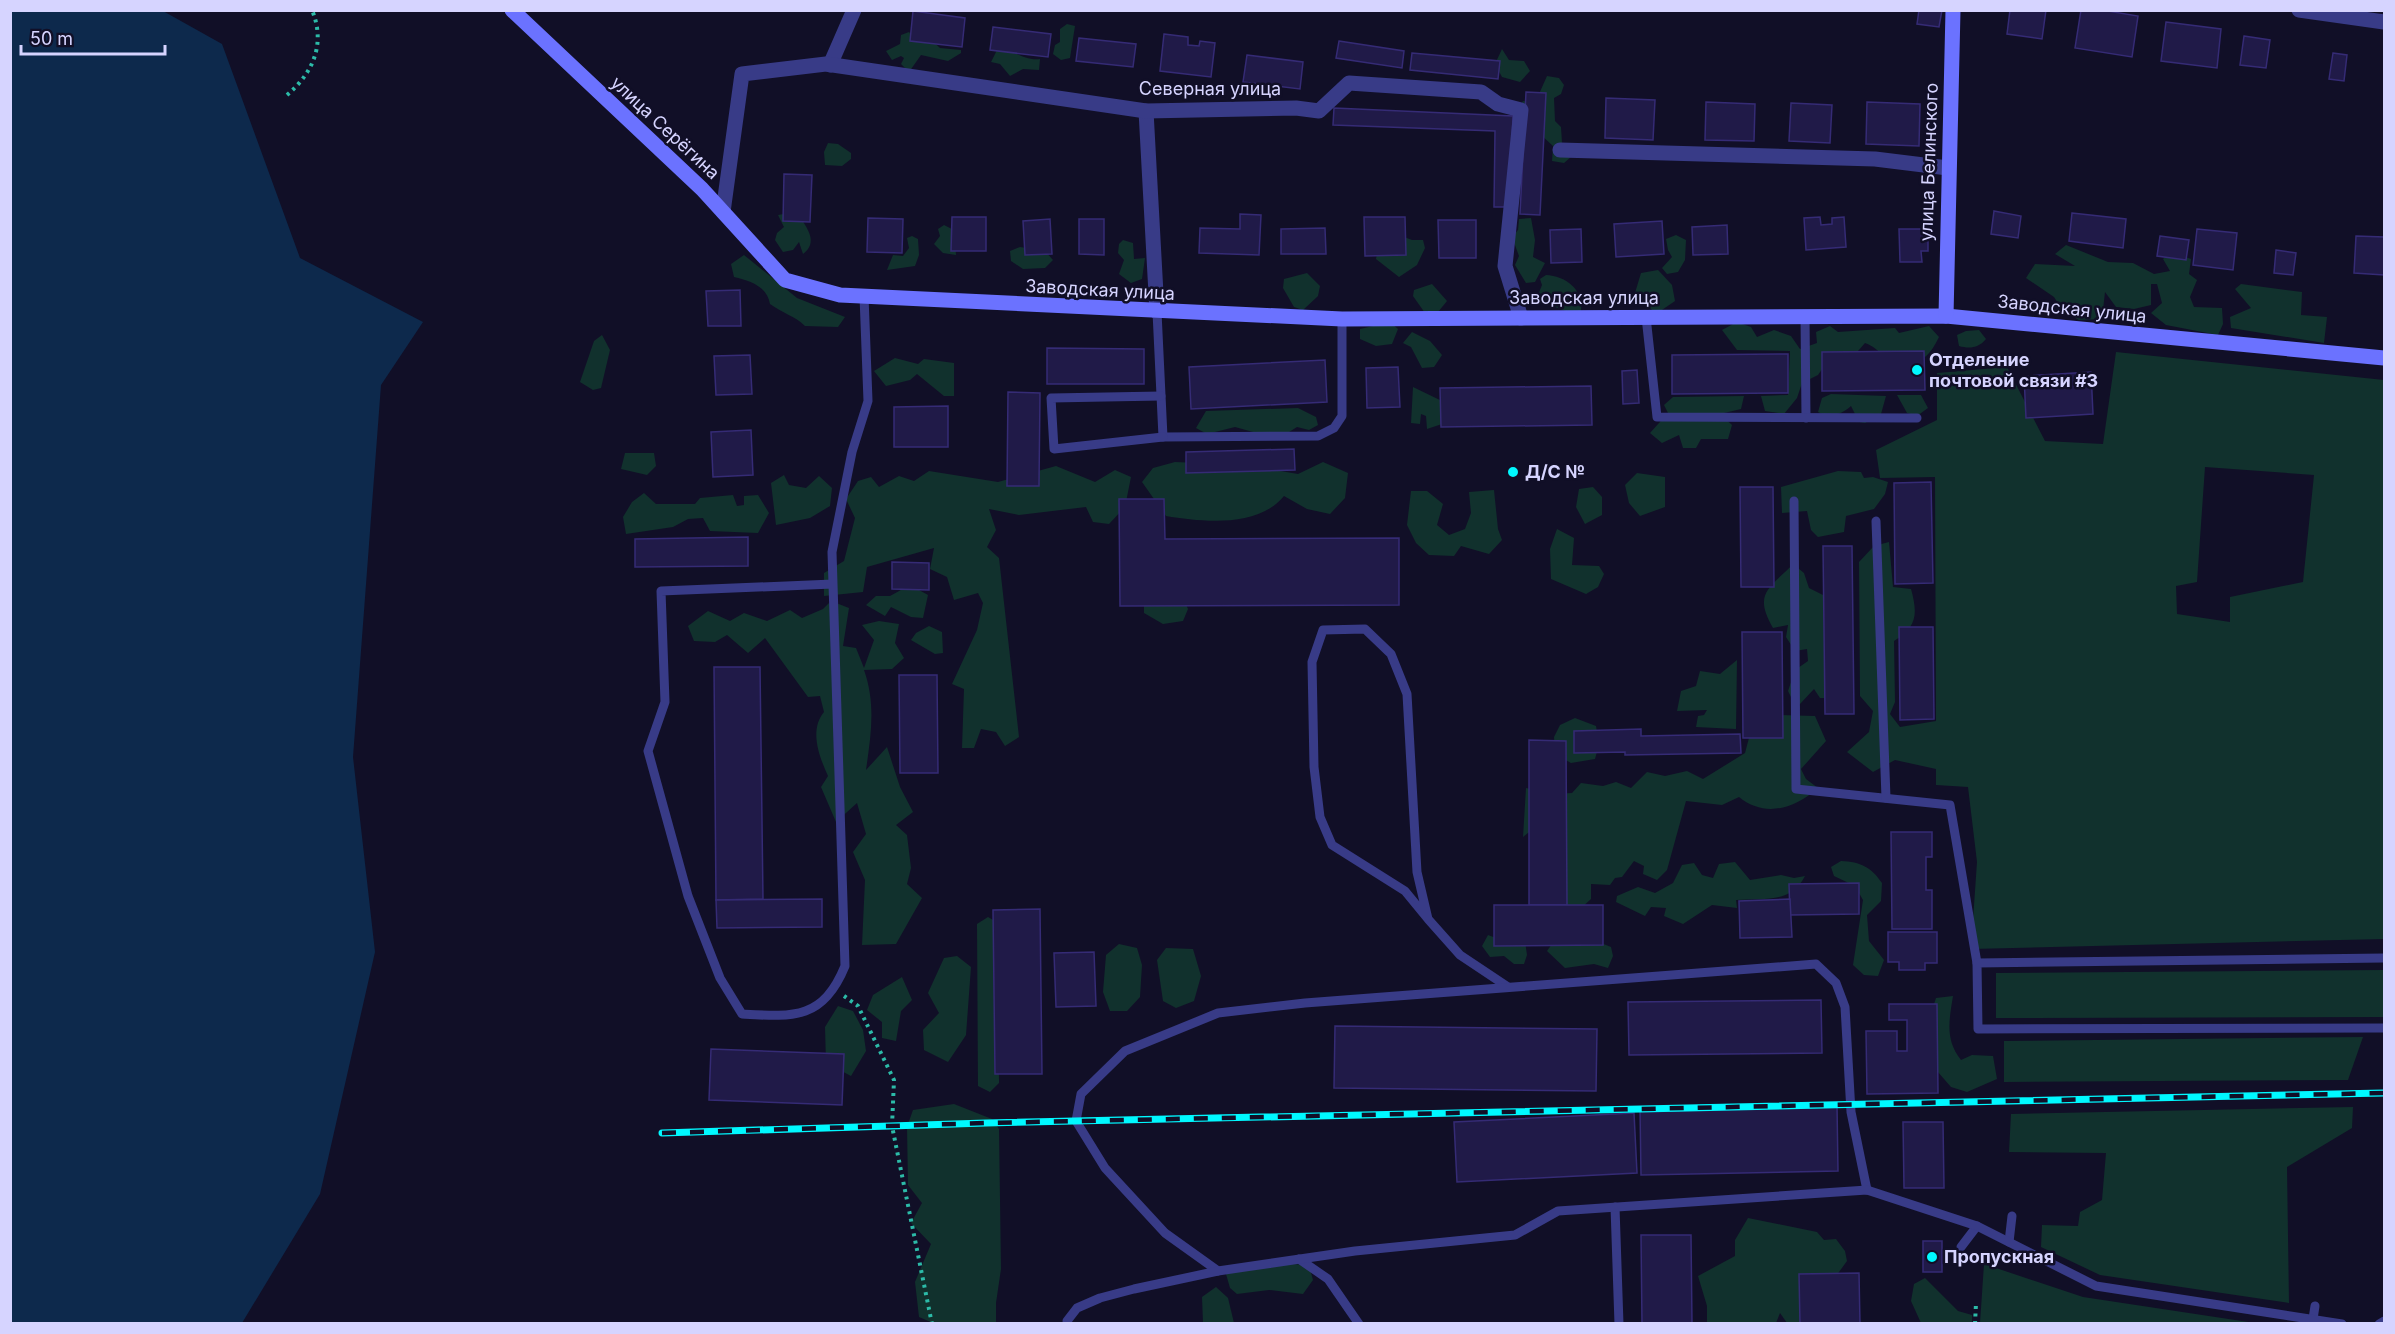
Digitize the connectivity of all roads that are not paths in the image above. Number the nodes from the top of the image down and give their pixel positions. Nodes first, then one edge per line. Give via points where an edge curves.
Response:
1 (512, 10) edge
2 (854, 10) edge
3 (1953, 10) edge
4 (2299, 10) edge
5 (2385, 22) edge
6 (830, 65) junction
7 (1146, 111) junction
8 (1560, 150) dead end
9 (1948, 168) junction
10 (723, 212) junction
11 (785, 280) joint
12 (864, 296) junction
13 (1156, 312) junction
14 (1804, 316) junction
15 (1946, 316) junction
16 (1646, 317) junction
17 (1521, 318) junction
18 (1342, 319) junction
19 (2385, 358) edge
20 (1161, 396) junction
21 (1806, 418) junction
22 (1917, 418) dead end
23 (1163, 438) junction
24 (1794, 501) dead end
25 (1876, 520) dead end
26 (833, 584) junction
27 (1886, 798) junction
28 (1428, 919) junction
29 (2385, 958) edge
30 (1977, 963) junction
31 (1508, 987) junction
32 (2385, 1028) edge
33 (1867, 1190) junction
34 (1615, 1207) junction
35 (2012, 1216) dead end
36 (1977, 1226) junction
37 (2009, 1242) junction
38 (1961, 1247) dead end
39 (1299, 1259) junction
40 (1218, 1271) junction
41 (2315, 1305) dead end
42 (2313, 1319) junction
43 (1067, 1321) dead end
44 (2385, 1321) edge
45 (1359, 1323) edge
46 (1619, 1323) edge
47 (2342, 1323) edge
48 (2379, 1323) edge

1 - 10 street, улица Серёгина
2 - 6 street
3 - 9 street, улица Белинского
4 - 5 street
6 - 7 street, Северная улица
6 - 10 street, Северная улица via 742,74
7 - 13 street
7 - 17 street, Северная улица via 1319,111 1349,83 1481,92 1498,104 1521,110 1505,266
8 - 9 street via 1875,159
9 - 15 street, улица Белинского
10 - 11 street, улица Серёгина
11 - 12 street, Заводская улица via 840,295
12 - 13 street, Заводская улица
12 - 26 lane via 868,401 852,452 832,552
13 - 18 street, Заводская улица
13 - 20 lane
14 - 15 street, Заводская улица
14 - 16 street, Заводская улица
14 - 21 lane
15 - 19 street, Заводская улица
16 - 17 street, Заводская улица
16 - 21 lane via 1657,417
17 - 18 street, Заводская улица
18 - 23 lane via 1342,416 1334,429 1318,436
20 - 23 lane
20 - 23 lane via 1051,398 1054,449
21 - 22 lane
24 - 27 lane via 1796,789
25 - 27 lane
26 - 26 lane via 845,966 836,990 813,1009 786,1017 742,1014 720,978 688,896 648,751 665,702 661,591
27 - 30 lane via 1950,805
28 - 28 lane via 1417,872 1407,694 1391,654 1365,629 1323,630 1312,662 1314,767 1320,817 1332,845 1405,891
28 - 31 lane via 1461,955
29 - 30 lane
30 - 32 lane via 1978,1029
31 - 33 lane via 1816,964 1836,983 1845,1007 1851,1112
31 - 40 lane via 1218,1013 1125,1051 1103,1072 1081,1094 1076,1121 1105,1168 1165,1233
33 - 34 lane
33 - 36 lane
34 - 39 lane via 1558,1211 1515,1235
34 - 46 lane
35 - 37 lane
36 - 37 lane
36 - 38 lane
37 - 42 lane via 2096,1286
39 - 40 lane
39 - 45 lane via 1328,1279
40 - 43 lane via 1100,1298 1077,1308
41 - 42 lane
42 - 47 lane
44 - 48 lane

